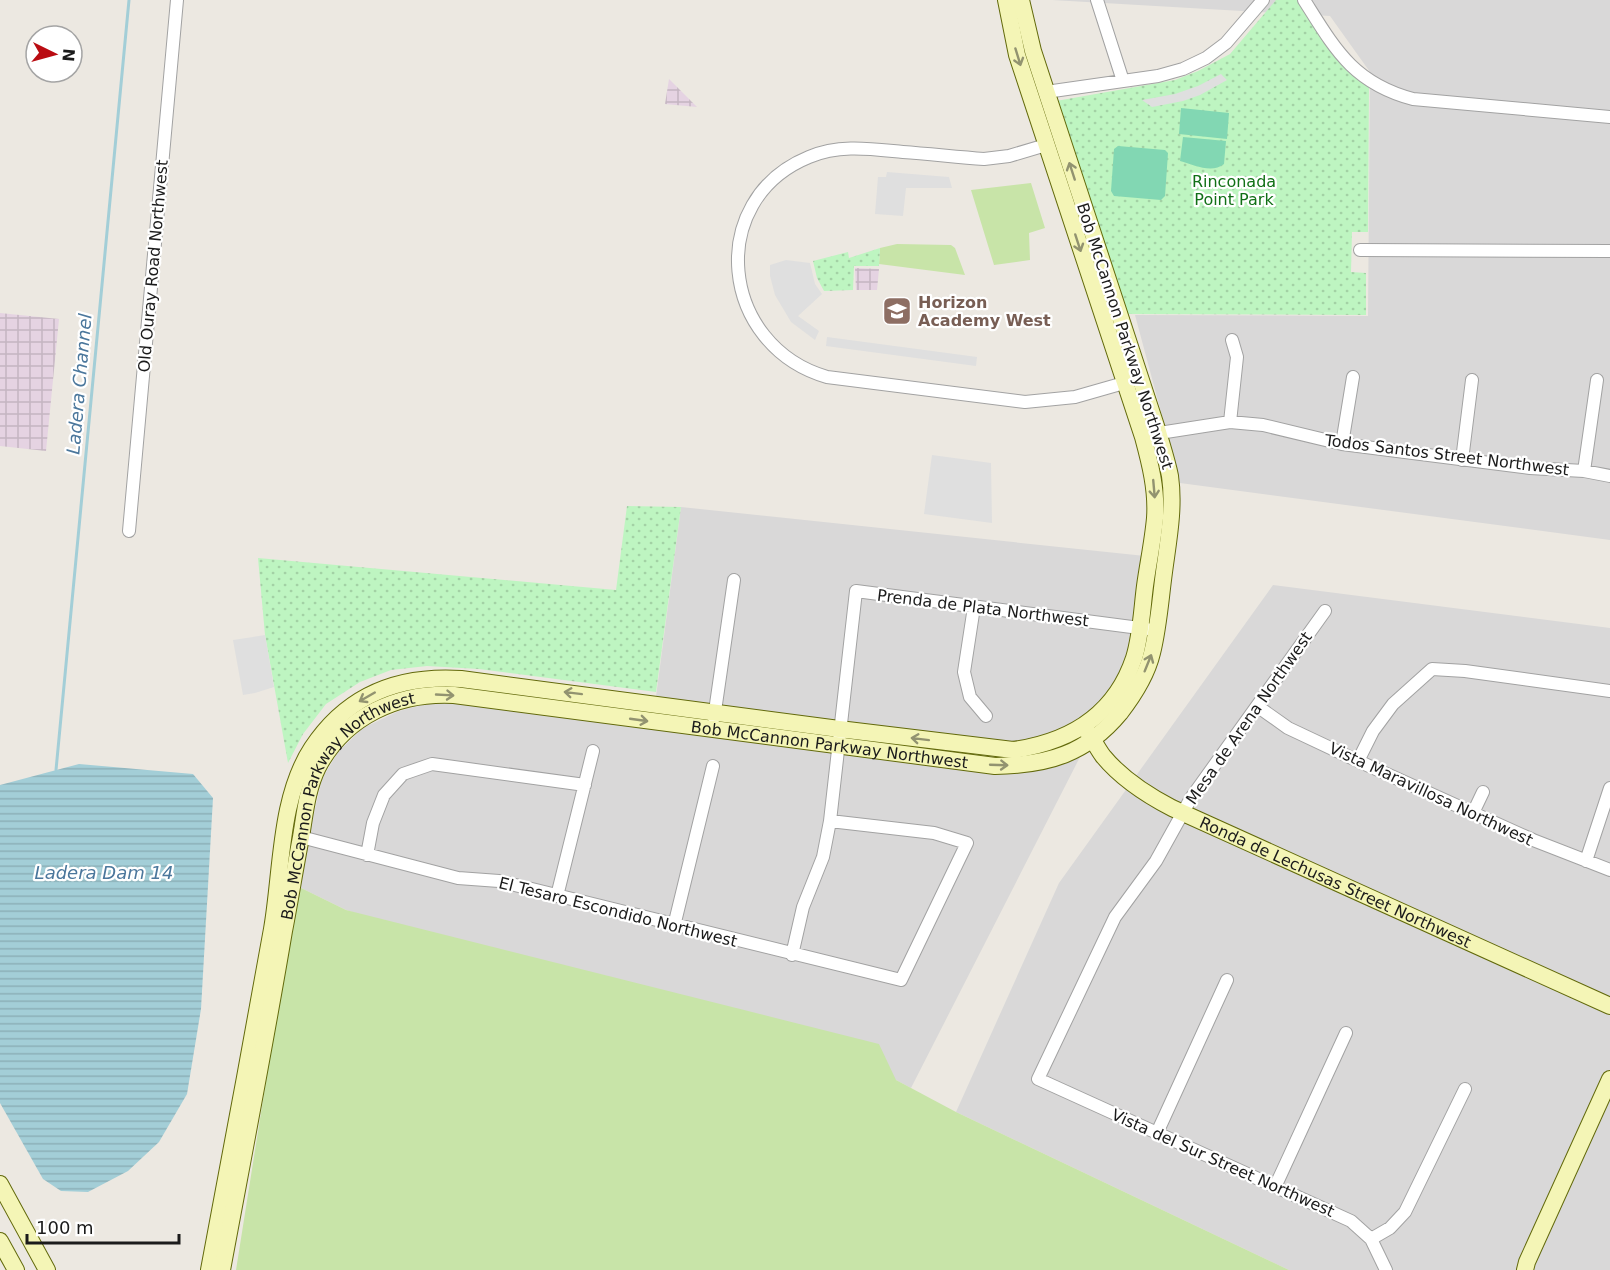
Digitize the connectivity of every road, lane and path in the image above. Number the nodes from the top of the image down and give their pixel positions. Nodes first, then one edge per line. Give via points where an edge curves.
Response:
1 (177, 0) edge
2 (1005, 0) edge
3 (1021, 0) edge
4 (1096, 0) edge
5 (1263, 0) edge
6 (1304, 0) edge
7 (1123, 81) junction
8 (1038, 95) junction
9 (1610, 117) edge
10 (1054, 142) junction
11 (1360, 250) dead end
12 (1610, 251) edge
13 (1232, 340) dead end
14 (1353, 377) dead end
15 (1132, 380) junction
16 (1472, 380) dead end
17 (1597, 380) dead end
18 (1230, 422) junction
19 (1150, 434) junction
20 (1342, 444) junction
21 (1462, 460) junction
22 (1584, 471) junction
23 (1610, 476) edge
24 (129, 531) dead end
25 (734, 580) dead end
26 (974, 607) junction
27 (1325, 611) dead end
28 (1139, 628) junction
29 (1157, 631) junction
30 (1610, 691) edge
31 (1257, 706) junction
32 (715, 712) junction
33 (986, 716) dead end
34 (1083, 726) junction
35 (712, 730) junction
36 (838, 738) junction
37 (1093, 740) junction
38 (593, 751) dead end
39 (1358, 761) junction
40 (713, 766) dead end
41 (585, 785) junction
42 (1610, 788) edge
43 (1484, 792) dead end
44 (1182, 813) junction
45 (1473, 813) junction
46 (830, 821) junction
47 (301, 837) junction
48 (367, 855) junction
49 (1586, 861) junction
50 (1610, 870) edge
51 (557, 896) junction
52 (674, 926) junction
53 (792, 955) junction
54 (1227, 980) dead end
55 (1610, 1006) edge
56 (1346, 1033) dead end
57 (1038, 1079) joint
58 (1610, 1079) edge
59 (1465, 1089) dead end
60 (1157, 1133) junction
61 (1275, 1187) junction
62 (1, 1189) edge
63 (1371, 1239) junction
64 (0, 1240) edge
65 (16, 1270) edge
66 (47, 1270) edge
67 (209, 1270) edge
68 (222, 1270) edge
69 (1386, 1270) edge
70 (1525, 1270) edge

1 - 24 street, Old Ouray Road Northwest
2 -> 8 street, Bob McCannon Parkway Northwest via 1012,36
3 - 8 street, Bob McCannon Parkway Northwest
4 - 7 street
5 - 7 street via 1235,35 1206,58 1171,73
6 - 9 street via 1337,52 1352,68 1390,93 1413,99
7 - 8 street
8 - 10 street, Bob McCannon Parkway Northwest
10 - 15 street, Bob McCannon Parkway Northwest
10 - 15 street via 984,159 858,148 819,153 784,171 757,200 745,223 739,249 740,288 754,324 780,354 814,373 839,379 1025,402 1058,401
11 - 12 street
13 - 18 street via 1237,357
14 - 20 street
15 - 19 street, Bob McCannon Parkway Northwest
16 - 21 street
17 - 22 street
18 - 19 street, Todos Santos Street Northwest
18 - 20 street, Todos Santos Street Northwest via 1263,425
19 -> 28 street, Bob McCannon Parkway Northwest via 1155,518
19 - 29 street, Bob McCannon Parkway Northwest via 1170,476 1172,495
20 - 21 street, Todos Santos Street Northwest
21 - 22 street, Todos Santos Street Northwest
22 - 23 street, Todos Santos Street Northwest
25 - 32 street
26 - 28 street, Prenda de Plata Northwest
26 - 33 street via 964,672 970,697
26 - 36 street, Prenda de Plata Northwest via 856,591
27 - 31 street, Mesa de Arena Northwest
28 - 29 street, Prenda de Plata Northwest
28 - 34 street, Bob McCannon Parkway Northwest via 1134,657 1116,694
37 -> 29 street, Bob McCannon Parkway Northwest via 1135,693 1152,655
30 - 39 street via 1432,669 1393,704
31 - 39 street, Vista Maravillosa Northwest via 1288,728
31 - 44 street, Mesa de Arena Northwest
32 - 35 street
32 - 36 street, Bob McCannon Parkway Northwest
32 -> 67 street, Bob McCannon Parkway Northwest via 461,679 422,679 377,691 341,715 325,732 311,750 293,792 272,930
34 -> 36 street, Bob McCannon Parkway Northwest via 1054,741 1013,750
34 - 37 street, Ronda de Lechusas Street Northwest
35 - 36 street, Bob McCannon Parkway Northwest
47 -> 35 street, Bob McCannon Parkway Northwest via 308,794 318,767 334,744 367,715 408,698 454,695
36 -> 37 street, Bob McCannon Parkway Northwest via 1010,766 1056,758
36 - 46 street, Prenda de Plata Northwest
37 - 44 street, Ronda de Lechusas Street Northwest via 1129,781
38 - 41 street
39 - 45 street, Vista Maravillosa Northwest
40 - 52 street
41 - 48 street via 432,764 403,774 384,795
41 - 51 street
42 - 49 street
43 - 45 street
44 - 55 street, Ronda de Lechusas Street Northwest
44 - 57 street, Mesa de Arena Northwest via 1156,861 1115,917
45 - 49 street, Vista Maravillosa Northwest
46 - 53 street, Prenda de Plata Northwest via 824,857 803,907
46 - 53 street, El Tesaro Escondido Northwest via 934,834 967,843 901,980
47 - 48 street, El Tesaro Escondido Northwest
47 - 68 street, Bob McCannon Parkway Northwest
48 - 51 street, El Tesaro Escondido Northwest via 458,878 499,881
49 - 50 street, Vista Maravillosa Northwest
51 - 52 street, El Tesaro Escondido Northwest
52 - 53 street, El Tesaro Escondido Northwest
54 - 60 street
56 - 61 street
57 - 60 street, Vista del Sur Street Northwest
58 - 70 street
59 - 63 street via 1405,1212 1390,1228
60 - 61 street, Vista del Sur Street Northwest
61 - 63 street, Vista del Sur Street Northwest via 1351,1221
62 - 66 street
63 - 69 street, Vista del Sur Street Northwest
64 - 65 street

